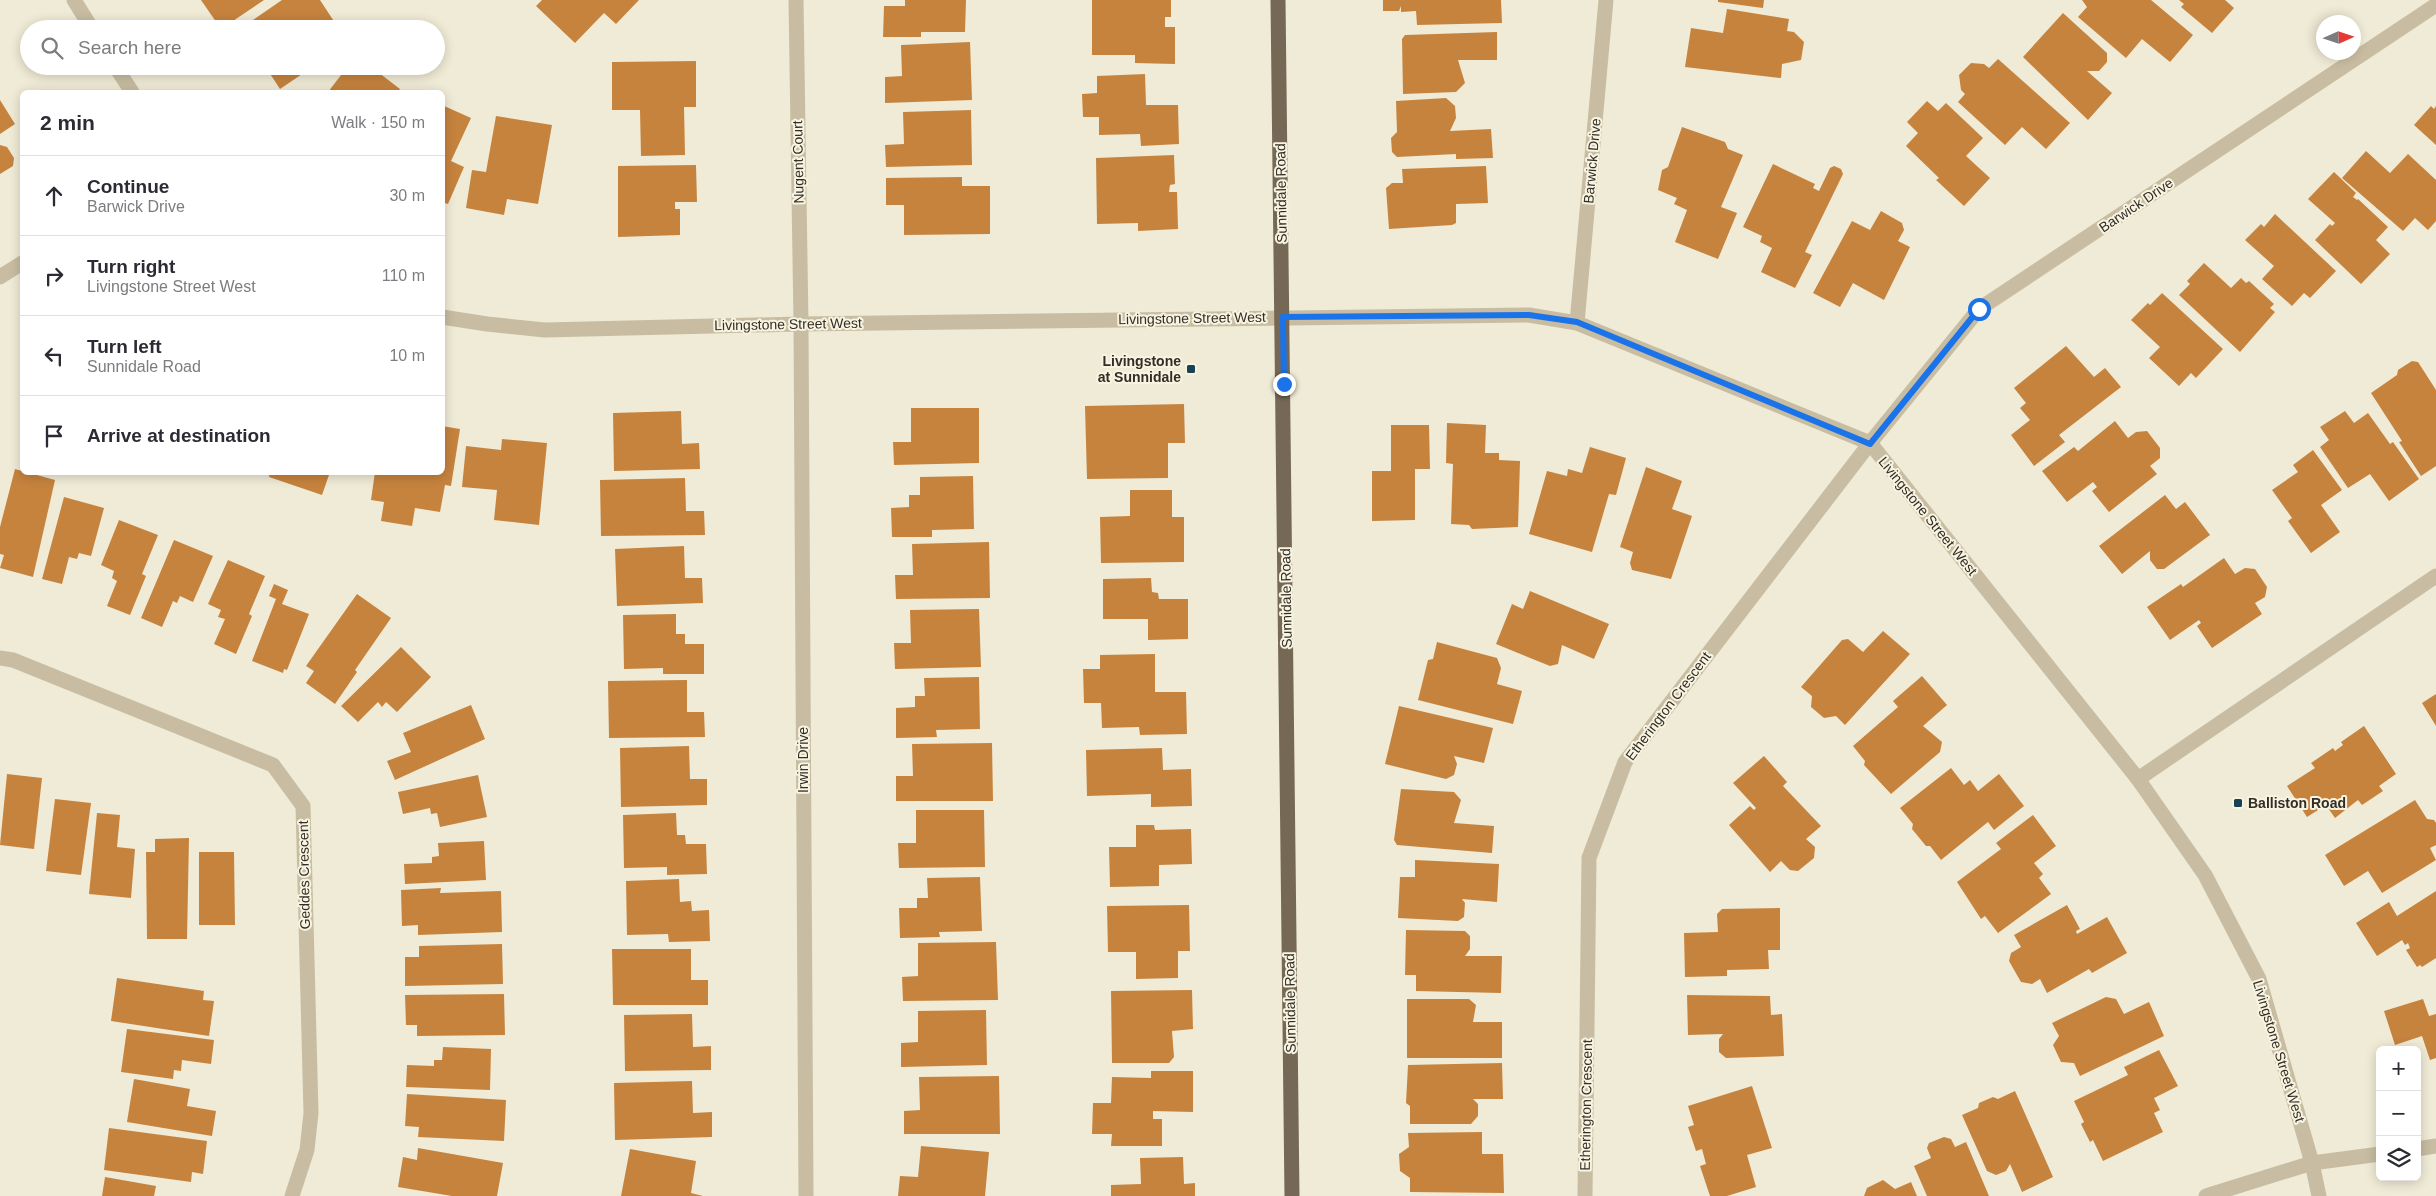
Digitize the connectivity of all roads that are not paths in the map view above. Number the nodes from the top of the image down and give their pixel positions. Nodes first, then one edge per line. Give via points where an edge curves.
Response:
1 (74, 0) edge
2 (796, 0) edge
3 (1278, 0) edge
4 (1606, 0) edge
5 (2436, 5) edge
6 (86, 20) edge
7 (121, 75) edge
8 (131, 90) edge
9 (20, 264) edge
10 (0, 277) edge
11 (445, 317) edge
12 (1283, 317) junction
13 (1577, 322) junction
14 (801, 324) junction
15 (1870, 444) junction
16 (2436, 576) edge
17 (0, 658) edge
18 (2138, 779) junction
19 (2436, 1146) edge
20 (2421, 1148) edge
21 (2376, 1155) edge
22 (2312, 1163) junction
23 (292, 1196) edge
24 (806, 1196) edge
25 (1292, 1196) edge
26 (1585, 1196) edge
27 (2206, 1196) edge
28 (2319, 1196) edge

1 - 6 street
2 - 14 street, Nugent Court
3 - 12 main road, Sunnidale Road
4 - 13 street, Barwick Drive
5 - 15 street, Barwick Drive via 1979,309
7 - 8 street
9 - 10 street
11 - 14 street, Livingstone Street West via 545,330
12 - 13 street, Livingstone Street West via 1529,315
12 - 14 street, Livingstone Street West
12 - 25 main road, Sunnidale Road
13 - 15 street, Livingstone Street West
14 - 24 street, Irwin Drive
15 - 18 street, Livingstone Street West
15 - 26 street, Etherington Crescent via 1625,762 1589,858
16 - 18 street
17 - 23 street, Geddes Crescent via 13,660 273,766 303,806 311,1113 307,1150
18 - 22 street, Livingstone Street West via 2205,875 2259,979
19 - 20 street
21 - 22 street
22 - 27 street
22 - 28 street, Livingstone Street West

